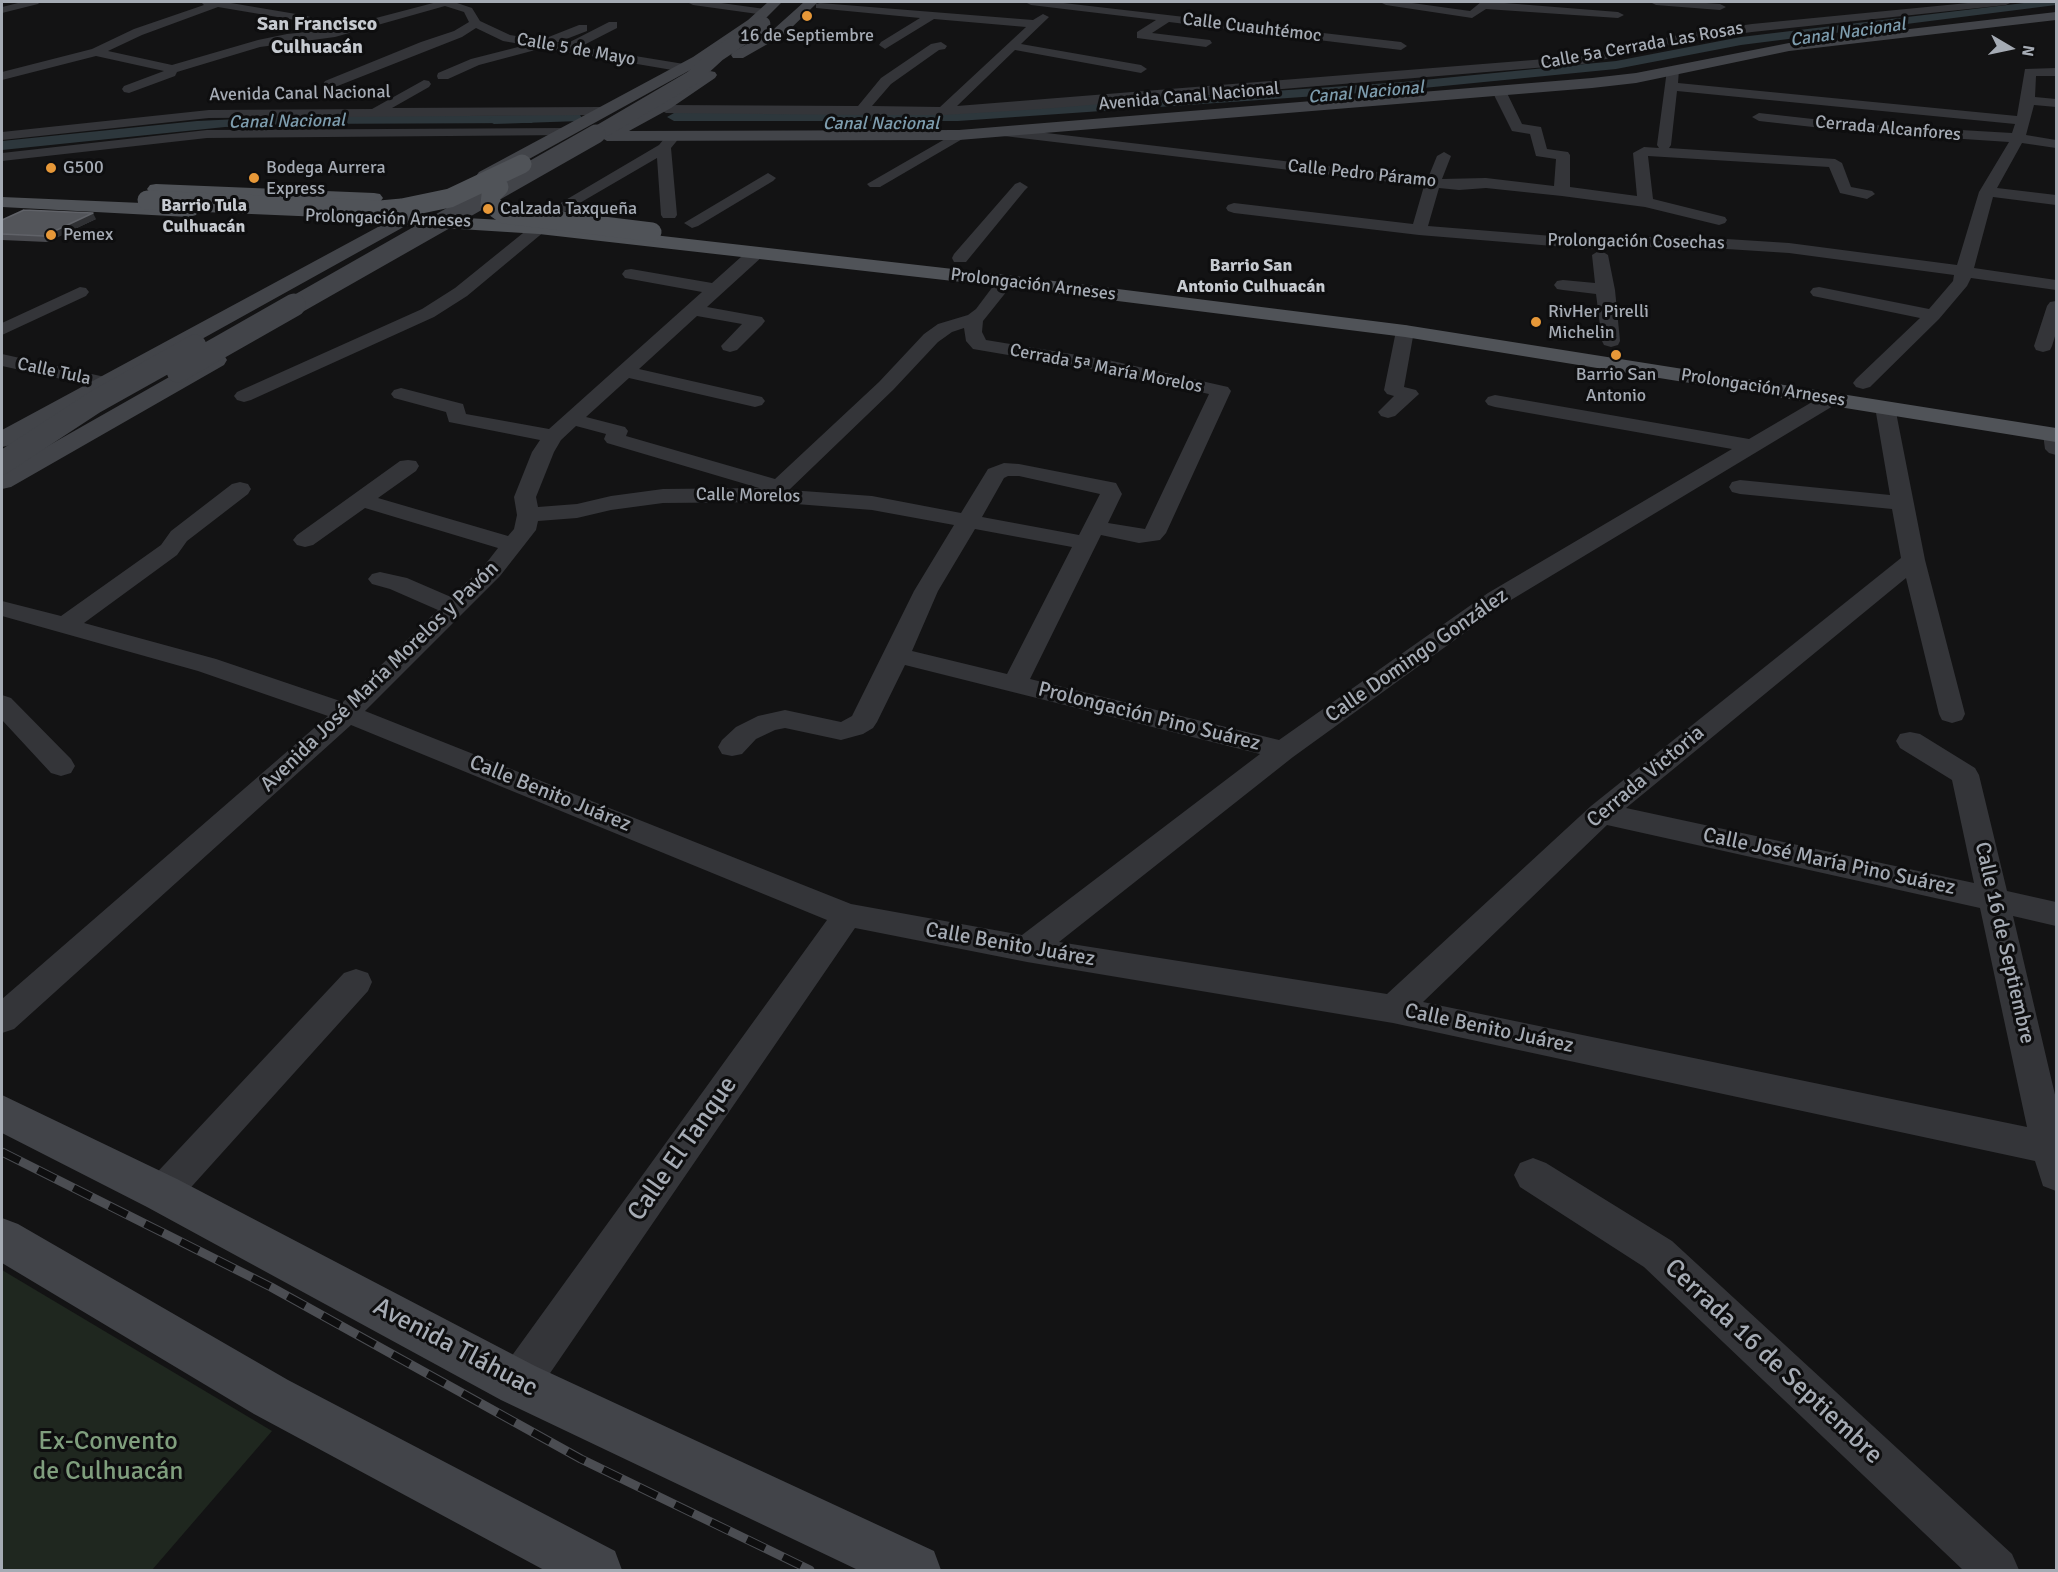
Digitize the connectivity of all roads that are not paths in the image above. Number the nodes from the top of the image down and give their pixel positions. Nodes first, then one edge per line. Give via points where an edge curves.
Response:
1 (34, 2) edge
2 (206, 2) edge
3 (446, 2) edge
4 (693, 2) edge
5 (786, 2) edge
6 (1031, 2) edge
7 (1127, 2) edge
8 (1386, 2) edge
9 (1656, 2) edge
10 (2006, 2) edge
11 (220, 3) junction
12 (820, 3) edge
13 (1060, 4) junction
14 (1854, 4) dead end
15 (291, 5) dead end
16 (956, 7) dead end
17 (1482, 7) edge
18 (1720, 7) dead end
19 (2, 10) edge
20 (1925, 10) junction
21 (1115, 11) junction
22 (271, 12) junction
23 (768, 13) edge
24 (1618, 15) dead end
25 (2056, 16) edge
26 (936, 17) junction
27 (1167, 18) junction
28 (476, 23) junction
29 (1033, 24) junction
30 (613, 25) dead end
31 (583, 28) dead end
32 (344, 30) junction
33 (1206, 43) dead end
34 (539, 45) junction
35 (885, 45) dead end
36 (941, 46) dead end
37 (1401, 46) dead end
38 (566, 49) junction
39 (1006, 50) junction
40 (96, 52) junction
41 (741, 54) junction
42 (2, 62) edge
43 (32, 68) junction
44 (1142, 69) dead end
45 (1674, 70) junction
46 (171, 71) junction
47 (683, 72) junction
48 (2056, 72) edge
49 (2, 76) edge
50 (443, 76) dead end
51 (1123, 77) dead end
52 (330, 84) dead end
53 (424, 84) dead end
54 (1671, 86) junction
55 (1499, 91) junction
56 (558, 97) dead end
57 (273, 98) dead end
58 (2028, 99) junction
59 (2056, 103) edge
60 (665, 107) junction
61 (103, 111) dead end
62 (600, 111) junction
63 (861, 111) junction
64 (944, 111) junction
65 (376, 112) junction
66 (538, 112) junction
67 (241, 113) junction
68 (1759, 117) dead end
69 (2023, 121) junction
70 (74, 126) junction
71 (2, 129) edge
72 (389, 132) junction
73 (564, 132) junction
74 (1004, 132) junction
75 (674, 135) junction
76 (958, 135) junction
77 (2, 136) edge
78 (607, 136) junction
79 (2018, 138) junction
80 (2056, 144) edge
81 (1664, 145) dead end
82 (365, 148) dead end
83 (664, 148) junction
84 (1444, 156) dead end
85 (2, 157) edge
86 (526, 172) junction
87 (768, 178) dead end
88 (1433, 183) junction
89 (875, 184) dead end
90 (493, 187) junction
91 (1020, 187) dead end
92 (1562, 191) junction
93 (1987, 192) junction
94 (142, 194) junction
95 (1867, 194) dead end
96 (2, 195) edge
97 (2056, 200) edge
98 (438, 201) junction
99 (2, 202) edge
100 (1645, 202) junction
101 (560, 208) junction
102 (1234, 208) dead end
103 (669, 215) dead end
104 (402, 220) junction
105 (1719, 220) dead end
106 (458, 222) junction
107 (692, 223) junction
108 (726, 227) dead end
109 (539, 228) junction
110 (1419, 230) junction
111 (1452, 233) junction
112 (356, 246) junction
113 (1450, 251) dead end
114 (407, 252) junction
115 (757, 252) junction
116 (939, 255) dead end
117 (1600, 255) dead end
118 (960, 258) junction
119 (1965, 271) junction
120 (631, 274) dead end
121 (972, 277) junction
122 (1006, 281) junction
123 (1563, 285) dead end
124 (2056, 285) edge
125 (717, 289) junction
126 (1606, 290) junction
127 (80, 292) dead end
128 (1819, 292) dead end
129 (2056, 306) edge
130 (695, 310) junction
131 (1933, 315) junction
132 (974, 319) junction
133 (2, 330) edge
134 (1405, 331) junction
135 (1541, 331) dead end
136 (1587, 338) dead end
137 (1611, 341) junction
138 (1634, 345) dead end
139 (730, 346) dead end
140 (2043, 346) dead end
141 (2, 360) edge
142 (623, 371) junction
143 (107, 383) junction
144 (1846, 387) junction
145 (401, 394) dead end
146 (244, 396) dead end
147 (1891, 398) junction
148 (756, 401) dead end
149 (1495, 401) dead end
150 (1388, 412) dead end
151 (562, 428) junction
152 (2055, 439) edge
153 (2, 441) edge
154 (1752, 446) junction
155 (2, 454) edge
156 (2, 463) edge
157 (408, 466) dead end
158 (2, 482) edge
159 (1740, 487) dead end
160 (240, 489) dead end
161 (775, 491) junction
162 (363, 500) junction
163 (1903, 503) junction
164 (528, 515) junction
165 (968, 520) junction
166 (1090, 535) junction
167 (305, 540) dead end
168 (514, 545) junction
169 (1913, 561) junction
170 (380, 579) dead end
171 (2, 608) edge
172 (453, 608) junction
173 (65, 625) junction
174 (897, 655) junction
175 (1014, 685) junction
176 (2, 704) edge
177 (348, 713) junction
178 (1952, 714) dead end
179 (1910, 741) dead end
180 (732, 747) dead end
181 (1283, 750) junction
182 (61, 766) dead end
183 (1601, 813) junction
184 (1994, 899) junction
185 (2056, 914) edge
186 (847, 915) junction
187 (1027, 949) junction
188 (356, 982) dead end
189 (1393, 1009) junction
190 (2, 1019) edge
191 (2, 1113) edge
192 (2054, 1157) edge
193 (1533, 1176) dead end
194 (162, 1193) junction
195 (2, 1239) edge
196 (518, 1383) junction
197 (596, 1570) edge
198 (915, 1570) edge
199 (1996, 1570) edge

1 - 19 street
2 - 11 street
3 - 28 street, Calle 5 de Mayo via 468,10
3 - 32 street
4 - 23 street
5 - 23 main road
6 - 13 street, Calle Cuauhtémoc
7 - 21 street
8 - 17 street via 1417,11 1465,14
9 - 18 street
10 - 20 street, Calle 5a Cerrada Las Rosas
11 - 22 street
11 - 40 street via 138,32
12 - 26 street
12 - 41 main road
13 - 21 street, Calle Cuauhtémoc
13 - 29 street
14 - 20 street
15 - 22 street
16 - 26 street
17 - 24 street
20 - 64 street, Calle 5a Cerrada Las Rosas via 1752,28 1688,37 1583,60 1526,66
21 - 27 street, Calle Cuauhtémoc
22 - 32 street
23 - 47 main road
23 - 90 main road, bridge via 692,78
25 - 45 main road, Avenida Canal Nacional via 1789,47
26 - 29 street
26 - 35 street
27 - 33 street via 1142,34
27 - 37 street, Calle Cuauhtémoc
28 - 34 street, Calle 5 de Mayo via 507,38
28 - 52 street via 458,34
29 - 39 street
30 - 38 street
31 - 34 street
32 - 46 street via 258,44
34 - 38 street, Calle 5 de Mayo
34 - 50 street via 475,62
36 - 63 street via 886,81
38 - 47 street, Calle 5 de Mayo
39 - 44 street
39 - 51 street
39 - 64 street
40 - 43 street
40 - 46 street
41 - 47 main road
41 - 60 main road
42 - 43 street
43 - 49 street
45 - 54 street
45 - 55 main road, Avenida Canal Nacional via 1625,79
46 - 46 street via 129,95 185,77
47 - 62 main road
47 - 86 main road
48 - 58 street, Calle Domingo González via 2030,72
53 - 65 street
54 - 69 street
54 - 81 street
55 - 74 main road, Avenida Canal Nacional
55 - 92 street via 1517,128 1536,130 1541,153 1563,155
56 - 66 street
57 - 67 street
58 - 59 street
58 - 69 street, Calle Domingo González
60 - 63 street, Calle 5a Cerrada Las Rosas
60 - 75 street via 664,117
60 - 78 main road
61 - 70 street
62 - 66 street, Avenida Canal Nacional
62 - 73 main road
63 - 64 street, Calle 5a Cerrada Las Rosas
65 - 66 street, Avenida Canal Nacional
65 - 67 street, Avenida Canal Nacional
67 - 70 street, Avenida Canal Nacional
68 - 79 street, Cerrada Alcanfores
69 - 79 street, Calle Domingo González
70 - 71 street
70 - 77 street, Avenida Canal Nacional
72 - 73 street, Avenida Canal Nacional
72 - 82 street
72 - 85 street, Avenida Canal Nacional via 207,134
73 - 90 main road
74 - 76 main road, Avenida Canal Nacional
74 - 88 street, Calle Pedro Páramo
75 - 76 main road, Avenida Canal Nacional
75 - 78 main road, Avenida Canal Nacional
75 - 83 street
76 - 89 street
78 - 86 main road
79 - 80 street, Cerrada Alcanfores
79 - 93 street, Calle Domingo González
83 - 101 street
83 - 103 street
84 - 88 street
86 - 90 main road via 500,181 492,176
86 - 90 main road via 506,190 478,197 479,201
86 - 94 main road, bridge via 450,198 380,210
86 - 156 main road, bridge via 95,402
87 - 107 street
88 - 92 street, Calle Pedro Páramo via 1486,183
88 - 110 street
90 - 98 main road, Prolongación Arneses
90 - 98 main road
90 - 101 main road, Prolongación Arneses
90 - 121 main road, bridge via 490,204 504,214 873,258
90 - 155 main road, bridge via 178,371 112,406
91 - 118 street
92 - 100 street, Calle Pedro Páramo
93 - 97 street
93 - 119 street, Calle Domingo González
94 - 96 main road
94 - 98 main road, Prolongación Arneses
95 - 100 street via 1845,190 1835,163 1644,151 1640,153
99 - 104 main road, Prolongación Arneses
100 - 105 street, Calle Pedro Páramo
101 - 107 main road, Prolongación Arneses
102 - 110 street, Prolongación Cosechas
104 - 106 main road, Prolongación Arneses
104 - 112 main road
106 - 109 main road, Prolongación Arneses
106 - 114 main road
107 - 108 main road, Prolongación Arneses
109 - 115 main road, Prolongación Arneses
109 - 146 street via 428,314
110 - 111 street, Prolongación Cosechas
111 - 113 street
111 - 119 street, Prolongación Cosechas via 1590,244 1717,242
112 - 114 main road via 376,239 399,239 410,245
112 - 143 main road
114 - 158 main road
115 - 121 main road, Prolongación Arneses
115 - 125 street, Avenida José María Morelos y Pavón
116 - 118 main road, Prolongación Arneses
117 - 126 street
118 - 135 main road, Prolongación Arneses
119 - 124 street, Prolongación Cosechas
119 - 131 street, Calle Domingo González via 1961,282
120 - 125 street
121 - 122 main road, Prolongación Arneses
122 - 132 street
122 - 134 main road, Prolongación Arneses
123 - 126 street
125 - 130 street, Avenida José María Morelos y Pavón
126 - 137 street
127 - 133 street
128 - 131 street
129 - 140 street
130 - 139 street via 756,321
130 - 142 street, Avenida José María Morelos y Pavón
131 - 144 street, Calle Domingo González
132 - 161 street via 945,328 931,338
132 - 166 street, Cerrada 5ª María Morelos via 975,341 980,345 1108,366 1221,391 1152,536
134 - 144 main road, Prolongación Arneses
134 - 150 street via 1394,390 1409,394
136 - 137 main road
137 - 138 main road
141 - 143 street, Calle Tula
142 - 148 street
142 - 151 street, Avenida José María Morelos y Pavón
143 - 153 main road
144 - 147 main road, Prolongación Arneses
144 - 147 main road, Prolongación Arneses
144 - 154 street, Calle Domingo González
145 - 151 street via 456,408 456,418
147 - 152 main road, Prolongación Arneses
147 - 163 street
149 - 154 street
151 - 161 street, Calle Morelos via 618,430 614,439
151 - 164 street, Avenida José María Morelos y Pavón via 543,452 525,497
154 - 181 street, Calle Domingo González via 1497,598
157 - 162 street
159 - 163 street
160 - 173 street via 179,536 169,550
161 - 164 street, Calle Morelos via 663,496 577,512
161 - 165 street, Calle Morelos
162 - 167 street
162 - 168 street
163 - 169 street
164 - 168 street, Avenida José María Morelos y Pavón via 525,530
165 - 166 street, Calle Morelos
165 - 166 street, Prolongación Pino Suárez via 996,474 1004,469 1108,488 1112,494
165 - 174 street via 926,591
166 - 175 street, Prolongación Pino Suárez
168 - 172 street, Avenida José María Morelos y Pavón
169 - 178 street
169 - 183 street, Cerrada Victoria
170 - 172 street
171 - 173 street, Calle Benito Juárez
172 - 177 street, Avenida José María Morelos y Pavón
173 - 177 street, Calle Benito Juárez via 207,665
174 - 175 street, Prolongación Pino Suárez
174 - 180 street via 863,722 853,728 841,731 785,719 746,733
175 - 181 street, Prolongación Pino Suárez
176 - 182 street
177 - 186 street, Calle Benito Juárez
177 - 190 street, Avenida José María Morelos y Pavón
179 - 184 street, Calle 16 de Septiembre via 1965,775
181 - 187 street, Calle Domingo González
183 - 184 street, Calle José María Pino Suárez
183 - 189 street, Cerrada Victoria
184 - 185 street, Calle José María Pino Suárez
184 - 192 street, Calle 16 de Septiembre
186 - 187 street, Calle Benito Juárez
186 - 196 street, Calle El Tanque
187 - 189 street, Calle Benito Juárez
188 - 194 street
189 - 192 street, Calle Benito Juárez
191 - 194 main road, Avenida Tláhuac
193 - 199 street, Cerrada 16 de Septiembre via 1658,1254
194 - 196 main road, Avenida Tláhuac
195 - 197 main road via 271,1397
196 - 198 main road, Avenida Tláhuac

